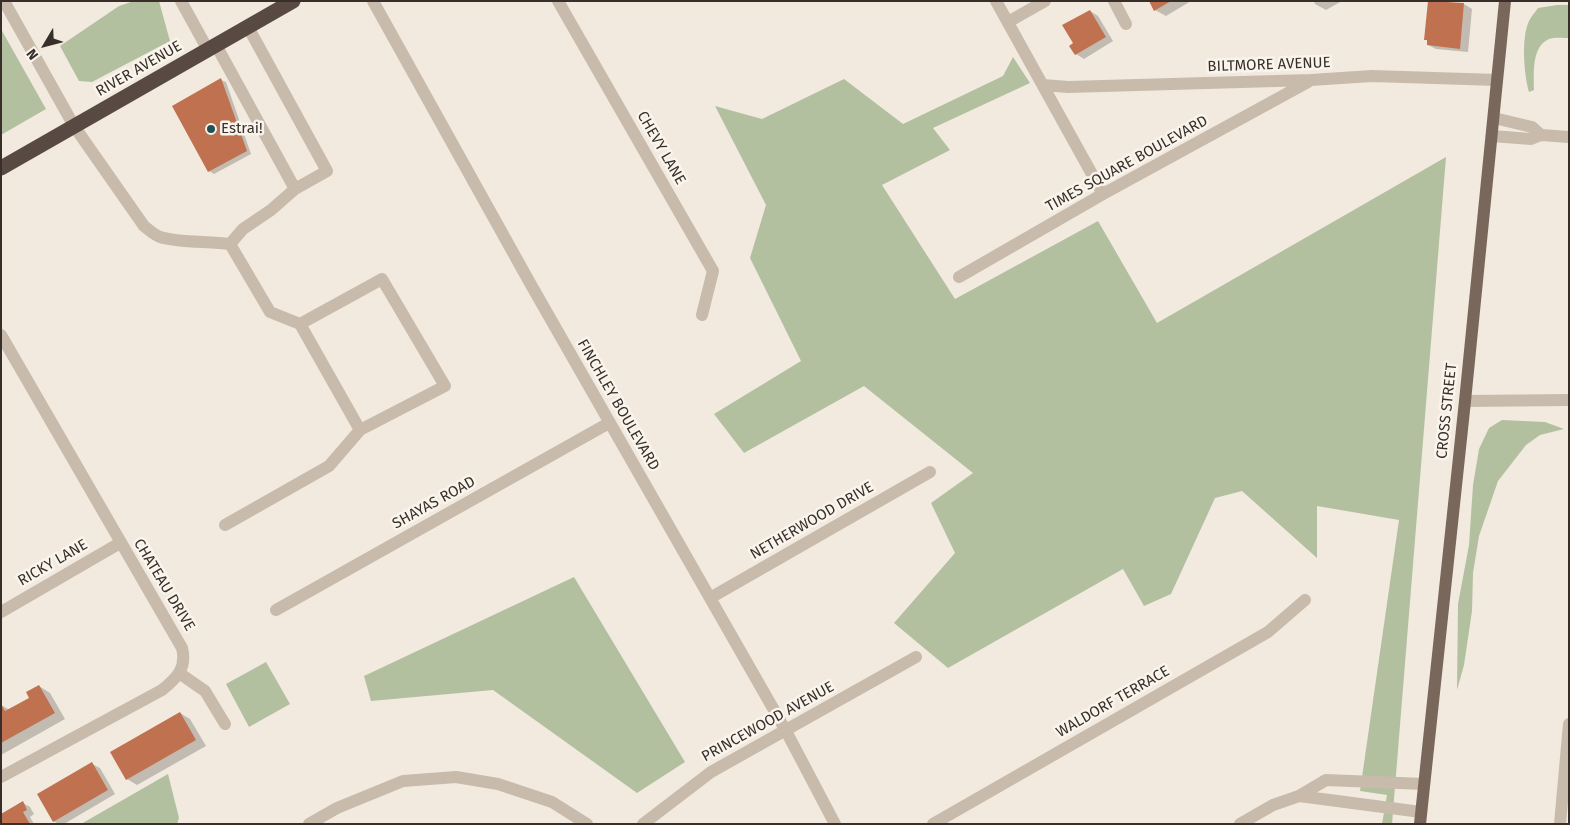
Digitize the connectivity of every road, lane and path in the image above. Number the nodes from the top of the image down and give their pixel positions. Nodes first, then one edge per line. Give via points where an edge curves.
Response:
1 (4, 1) edge
2 (181, 1) edge
3 (293, 1) edge
4 (373, 1) edge
5 (558, 1) edge
6 (996, 1) edge
7 (1045, 1) edge
8 (1114, 1) edge
9 (1505, 1) edge
10 (1008, 22) junction
11 (1126, 24) dead end
12 (248, 27) junction
13 (212, 47) junction
14 (1311, 80) junction
15 (1497, 80) junction
16 (1043, 85) junction
17 (1494, 118) junction
18 (74, 126) junction
19 (1541, 134) junction
20 (1492, 136) junction
21 (1569, 137) edge
22 (1, 168) edge
23 (295, 189) junction
24 (1103, 194) junction
25 (230, 244) junction
26 (959, 277) dead end
27 (702, 315) dead end
28 (300, 324) junction
29 (1, 335) edge
30 (1569, 400) edge
31 (1465, 401) junction
32 (609, 423) junction
33 (360, 430) junction
34 (930, 472) dead end
35 (225, 525) dead end
36 (120, 543) junction
37 (710, 598) junction
38 (1304, 600) dead end
39 (276, 610) dead end
40 (1, 612) edge
41 (916, 657) dead end
42 (179, 672) junction
43 (225, 724) dead end
44 (1569, 724) edge
45 (786, 730) junction
46 (1, 777) edge
47 (1424, 784) junction
48 (1299, 796) junction
49 (1421, 818) edge
50 (309, 824) edge
51 (587, 824) edge
52 (643, 824) edge
53 (835, 824) edge
54 (933, 824) edge
55 (1240, 824) edge
56 (1560, 824) edge

1 - 18 street
2 - 13 street
3 - 12 highway, RIVER AVENUE
4 - 32 street, FINCHLEY BOULEVARD
5 - 27 street, CHEVY LANE via 712,271
6 - 10 street
7 - 10 street
8 - 11 street
9 - 15 main road, CROSS STREET
10 - 16 street
12 - 13 highway, RIVER AVENUE
12 - 23 street via 327,171
13 - 18 highway, RIVER AVENUE
13 - 23 street
14 - 15 street, BILTMORE AVENUE via 1372,76
14 - 16 street, BILTMORE AVENUE
14 - 24 street, TIMES SQUARE BOULEVARD
15 - 17 main road, CROSS STREET
16 - 24 street
17 - 19 street via 1532,127
17 - 20 main road, CROSS STREET
18 - 22 highway, RIVER AVENUE
18 - 25 street via 144,226 158,236 170,239
19 - 20 street via 1531,139
19 - 21 street
20 - 31 main road, CROSS STREET
23 - 25 street via 243,228
24 - 26 street, TIMES SQUARE BOULEVARD
25 - 28 street via 270,312
28 - 33 street
28 - 33 street via 382,280 445,386
29 - 36 street, CHATEAU DRIVE
30 - 31 street
31 - 47 main road, CROSS STREET
32 - 37 street, FINCHLEY BOULEVARD
32 - 39 street, SHAYAS ROAD
33 - 35 street via 329,466
34 - 37 street, NETHERWOOD DRIVE
36 - 40 street, RICKY LANE
36 - 42 street, CHATEAU DRIVE via 182,648 185,658
37 - 45 street, FINCHLEY BOULEVARD
38 - 54 street, WALDORF TERRACE via 1268,632
41 - 45 street, PRINCEWOOD AVENUE
42 - 43 street via 205,691
42 - 46 street via 162,690
44 - 56 street
45 - 52 street, PRINCEWOOD AVENUE via 711,772
45 - 53 street, FINCHLEY BOULEVARD
47 - 48 street via 1326,780
47 - 49 main road, CROSS STREET
48 - 49 street
48 - 55 street via 1273,805
50 - 51 street via 337,808 403,781 456,777 498,784 552,802

